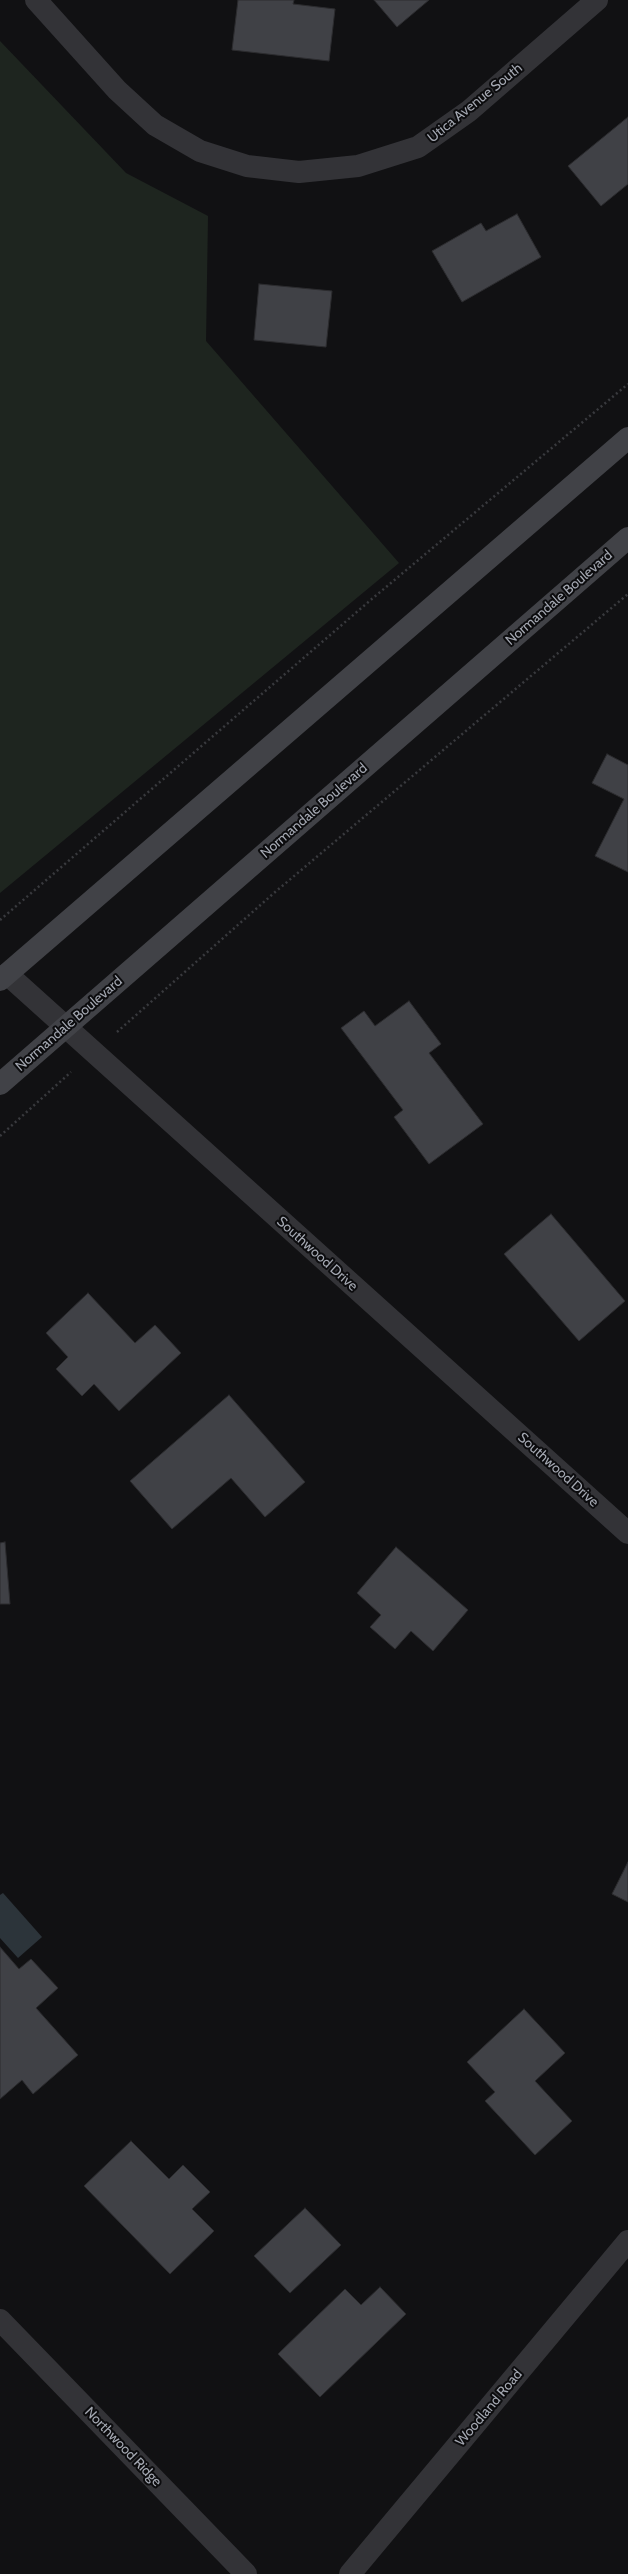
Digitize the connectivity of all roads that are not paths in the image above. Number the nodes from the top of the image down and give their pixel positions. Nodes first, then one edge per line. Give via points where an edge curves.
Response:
1 (36, 0) edge
2 (597, 0) edge
3 (628, 438) edge
4 (628, 538) edge
5 (4, 977) edge
6 (66, 1027) junction
7 (0, 1084) edge
8 (628, 1533) edge
9 (628, 2241) edge
10 (0, 2320) edge
11 (246, 2574) edge
12 (350, 2574) edge

1 - 2 street, Utica Avenue South via 117,90 155,126 200,151 247,166 299,172 358,166 418,147 469,111
3 - 5 main road
4 - 6 main road, Normandale Boulevard
5 - 6 street, Southwood Drive
6 - 7 main road, Normandale Boulevard
6 - 8 street, Southwood Drive
9 - 12 street, Woodland Road
10 - 11 street, Northwood Ridge

